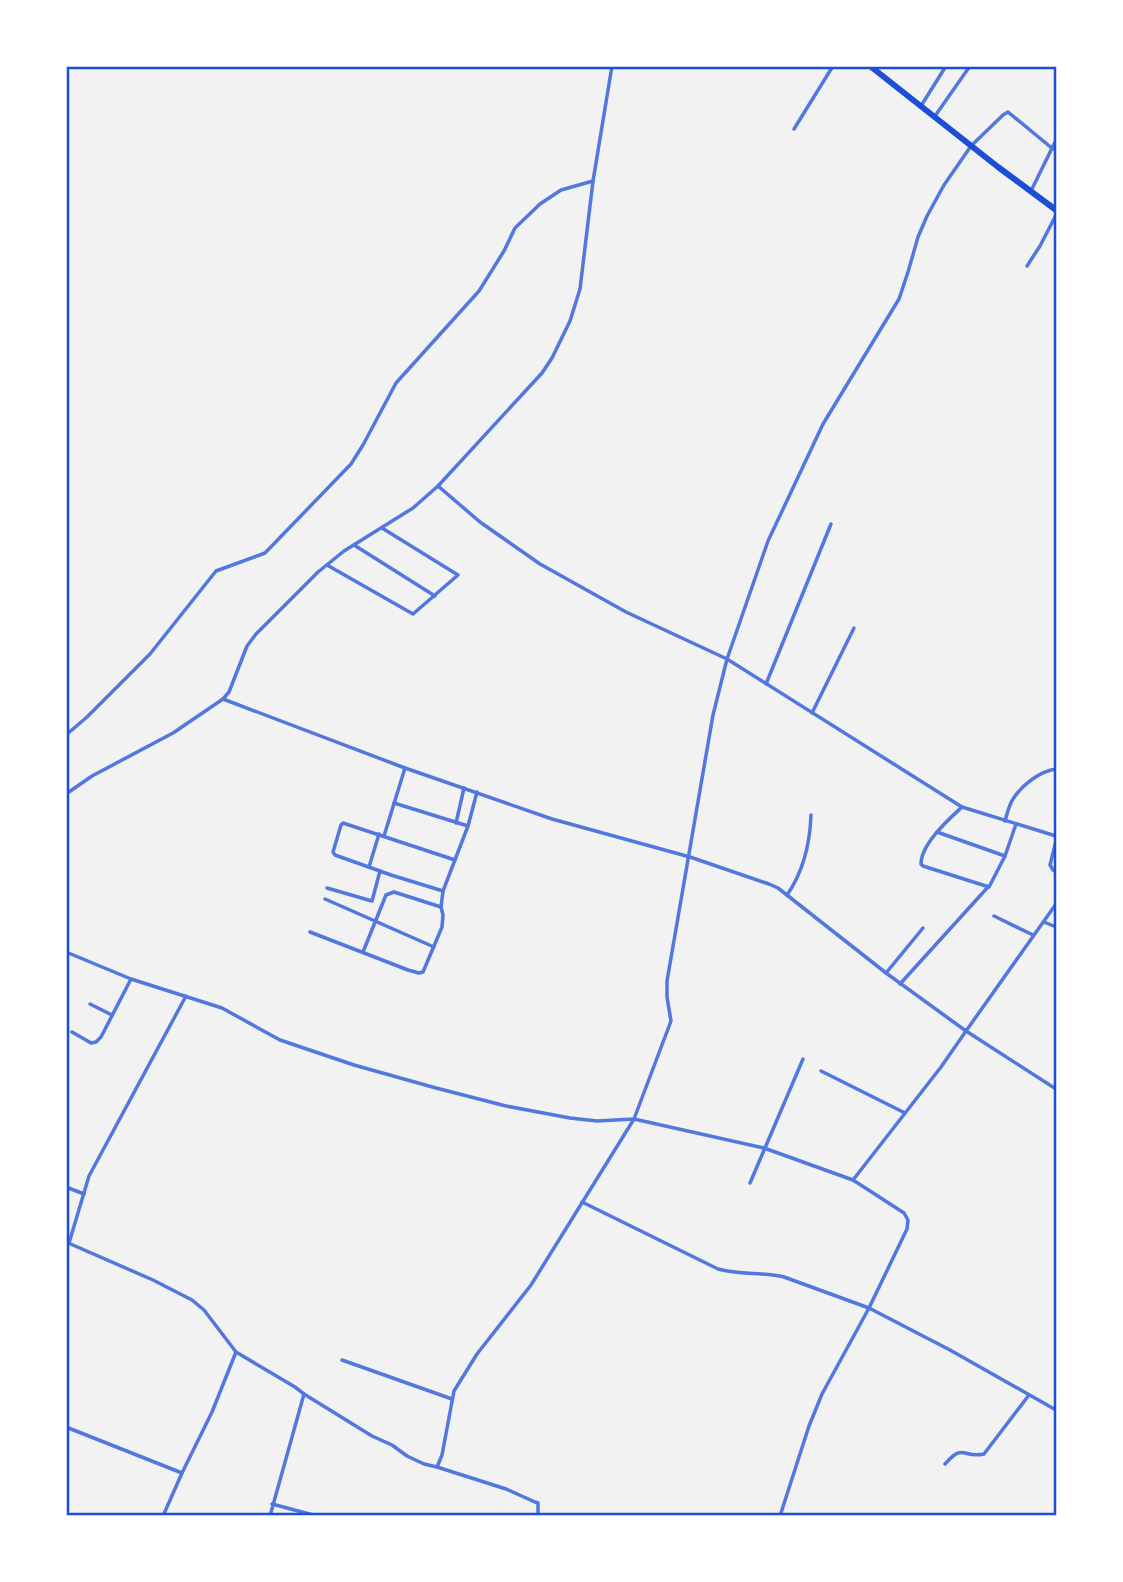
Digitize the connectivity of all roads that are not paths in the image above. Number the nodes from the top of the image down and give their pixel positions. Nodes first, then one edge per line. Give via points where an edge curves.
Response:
1 (612, 66) edge
2 (833, 66) edge
3 (870, 66) edge
4 (946, 66) edge
5 (970, 66) edge
6 (920, 106) junction
7 (934, 117) junction
8 (794, 129) dead end
9 (1056, 141) edge
10 (971, 146) junction
11 (1053, 149) junction
12 (593, 180) junction
13 (1031, 191) junction
14 (1056, 212) edge
15 (1027, 266) dead end
16 (438, 485) junction
17 (831, 523) dead end
18 (382, 528) junction
19 (354, 545) junction
20 (327, 565) junction
21 (435, 596) junction
22 (854, 628) dead end
23 (727, 659) junction
24 (766, 684) junction
25 (223, 699) junction
26 (812, 713) junction
27 (66, 735) edge
28 (405, 768) junction
29 (1056, 769) edge
30 (464, 788) junction
31 (477, 792) junction
32 (66, 794) edge
33 (394, 803) junction
34 (962, 807) junction
35 (811, 815) dead end
36 (1004, 821) junction
37 (456, 822) junction
38 (1016, 824) junction
39 (468, 826) junction
40 (1056, 827) edge
41 (937, 832) junction
42 (382, 835) junction
43 (1056, 837) edge
44 (1004, 856) junction
45 (690, 857) junction
46 (455, 860) junction
47 (369, 867) junction
48 (380, 871) junction
49 (1056, 872) edge
50 (989, 887) junction
51 (327, 888) dead end
52 (443, 891) junction
53 (787, 895) junction
54 (326, 899) dead end
55 (1056, 904) edge
56 (440, 907) junction
57 (994, 916) dead end
58 (376, 920) junction
59 (1044, 922) junction
60 (923, 928) dead end
61 (1056, 928) edge
62 (310, 932) dead end
63 (1033, 936) junction
64 (435, 947) junction
65 (66, 952) edge
66 (363, 952) junction
67 (886, 973) junction
68 (131, 979) junction
69 (900, 984) junction
70 (186, 996) junction
71 (90, 1004) dead end
72 (112, 1015) junction
73 (966, 1031) junction
74 (72, 1032) dead end
75 (803, 1059) dead end
76 (821, 1070) dead end
77 (1056, 1089) edge
78 (905, 1113) junction
79 (634, 1119) junction
80 (764, 1148) junction
81 (853, 1180) junction
82 (751, 1183) dead end
83 (66, 1187) edge
84 (84, 1194) junction
85 (582, 1202) junction
86 (68, 1243) edge
87 (869, 1308) junction
88 (236, 1352) junction
89 (342, 1360) dead end
90 (304, 1394) junction
91 (1029, 1395) junction
92 (452, 1399) junction
93 (1056, 1410) edge
94 (66, 1427) edge
95 (945, 1464) dead end
96 (437, 1467) junction
97 (182, 1473) junction
98 (272, 1504) junction
99 (163, 1516) edge
100 (270, 1516) edge
101 (317, 1516) edge
102 (538, 1516) edge
103 (780, 1516) edge

1 - 12 street
2 - 8 street
3 - 6 main road
4 - 6 street
5 - 7 street
6 - 7 main road
7 - 10 main road
9 - 11 street
10 - 11 street via 1008,112
10 - 13 main road
10 - 23 street via 927,216 899,299 818,436 768,541
11 - 13 street
12 - 16 street via 578,298 552,358
12 - 27 street via 561,190 515,228 479,291 396,383 351,464 265,553 216,570 150,654
13 - 14 main road
14 - 15 street
16 - 18 street
16 - 23 street via 480,522 540,564 626,612
17 - 24 street
18 - 19 street
18 - 21 street via 458,575
19 - 20 street
19 - 21 street
20 - 21 street via 413,614
20 - 25 street via 256,634
22 - 26 street
23 - 24 street
23 - 45 street
24 - 26 street
25 - 28 street
25 - 32 street
26 - 34 street
28 - 30 street
28 - 33 street
29 - 36 street via 1044,772 1014,797
30 - 31 street
30 - 37 street
31 - 39 street
31 - 45 street via 552,819
33 - 37 street
33 - 42 street
34 - 36 street
34 - 41 street
35 - 53 street via 805,854
36 - 38 street
37 - 39 street
38 - 43 street
38 - 44 street
39 - 46 street
40 - 43 street
41 - 44 street
41 - 50 street via 921,856 923,866
42 - 46 street
42 - 47 street
42 - 47 street via 341,825 333,854
43 - 49 street via 1050,865
44 - 50 street
45 - 53 street via 762,881
45 - 79 street via 667,981 671,1021
46 - 52 street
47 - 48 street
48 - 51 street via 372,901
48 - 52 street
50 - 69 street
52 - 56 street
53 - 67 street
54 - 58 street
55 - 59 street
56 - 58 street via 391,892
56 - 64 street via 443,921
57 - 63 street
58 - 64 street
58 - 66 street
59 - 61 street
59 - 63 street
60 - 67 street
62 - 66 street
63 - 73 street
64 - 66 street via 424,972 419,973
65 - 68 street
67 - 69 street
68 - 70 street
68 - 72 street
69 - 73 street
70 - 79 street via 222,1008 280,1040 436,1088 570,1118
70 - 84 street via 89,1176
71 - 72 street
72 - 74 street via 96,1042
73 - 77 street
73 - 78 street
75 - 80 street
76 - 78 street
78 - 81 street
79 - 80 street
79 - 85 street
80 - 81 street
80 - 82 street
81 - 87 street via 908,1220
83 - 84 street
84 - 86 street
85 - 87 street via 718,1269 770,1274
85 - 92 street via 531,1285 477,1354
86 - 88 street via 192,1300
87 - 91 street
87 - 103 street via 822,1394
88 - 90 street
88 - 97 street
89 - 92 street
90 - 96 street via 407,1456
90 - 98 street
91 - 93 street
91 - 95 street via 984,1454 960,1451
92 - 96 street
94 - 97 street
96 - 102 street via 538,1503
97 - 99 street
98 - 100 street
98 - 101 street

